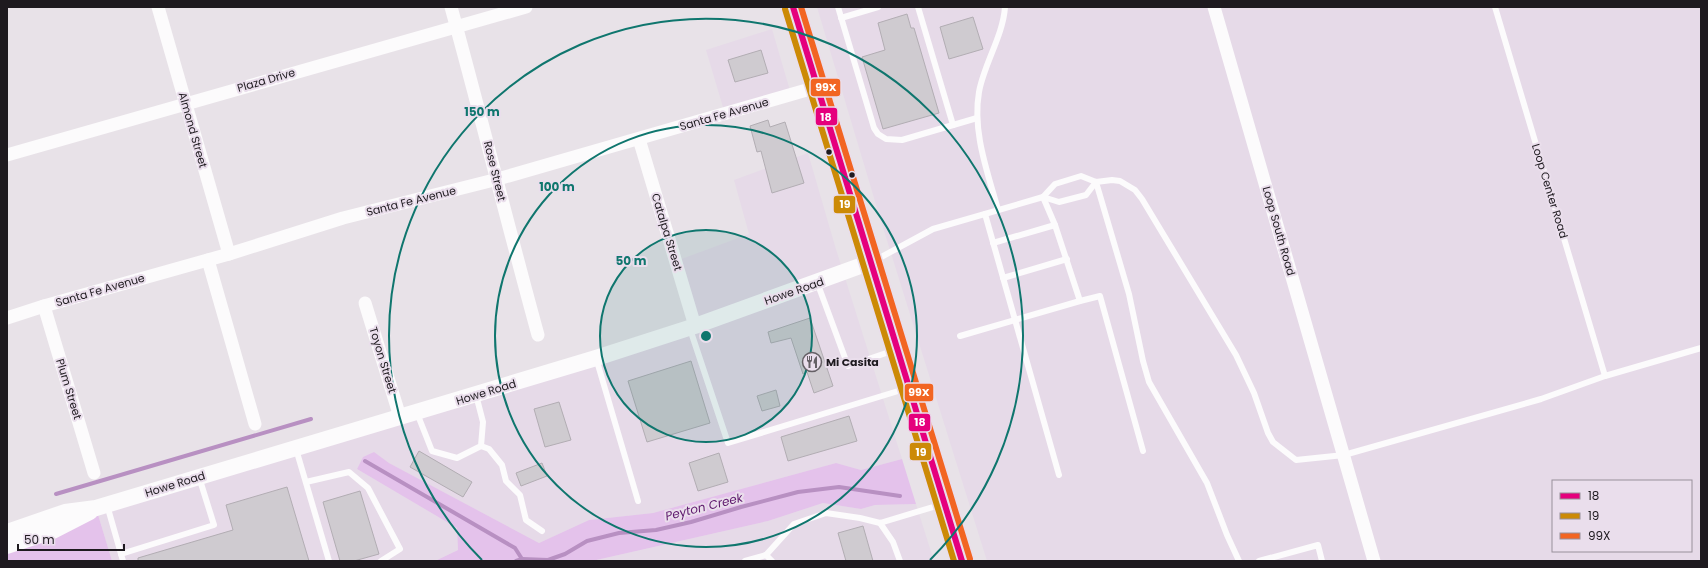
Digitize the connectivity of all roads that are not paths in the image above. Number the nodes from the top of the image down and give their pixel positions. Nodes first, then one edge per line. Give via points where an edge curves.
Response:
1 (158, 7) edge
2 (451, 7) edge
3 (526, 7) edge
4 (793, 7) edge
5 (838, 7) edge
6 (878, 7) edge
7 (918, 7) edge
8 (1005, 7) edge
9 (1214, 7) edge
10 (1495, 7) edge
11 (841, 18) junction
12 (456, 27) junction
13 (817, 87) junction
14 (185, 103) junction
15 (977, 118) junction
16 (953, 125) junction
17 (639, 139) junction
18 (7, 155) edge
19 (498, 179) junction
20 (1096, 182) junction
21 (1043, 197) junction
22 (998, 210) junction
23 (985, 214) junction
24 (1055, 225) junction
25 (993, 243) junction
26 (228, 254) junction
27 (208, 260) junction
28 (1067, 260) junction
29 (871, 262) junction
30 (1003, 278) junction
31 (817, 282) junction
32 (1080, 301) junction
33 (366, 303) dead end
34 (44, 306) junction
35 (7, 318) edge
36 (1015, 319) junction
37 (693, 327) junction
38 (538, 335) dead end
39 (960, 336) dead end
40 (1701, 348) edge
41 (898, 349) junction
42 (596, 358) junction
43 (1605, 376) junction
44 (910, 388) junction
45 (476, 395) junction
46 (417, 412) junction
47 (400, 417) junction
48 (255, 424) dead end
49 (481, 446) junction
50 (296, 447) junction
51 (1143, 451) dead end
52 (1344, 455) junction
53 (94, 472) dead end
54 (1059, 475) dead end
55 (199, 476) junction
56 (306, 482) junction
57 (638, 501) dead end
58 (944, 504) junction
59 (102, 506) junction
60 (880, 524) junction
61 (542, 531) dead end
62 (7, 532) edge
63 (7, 546) edge
64 (122, 554) junction
65 (766, 555) junction
66 (958, 560) edge
67 (124, 561) edge
68 (329, 561) edge
69 (381, 561) edge
70 (745, 561) edge
71 (772, 561) edge
72 (900, 561) edge
73 (1239, 561) edge
74 (1259, 561) edge
75 (1322, 561) edge
76 (1374, 561) edge

1 - 14 street, Almond Street
2 - 12 street, Rose Street
3 - 12 street, Plaza Drive
4 - 13 main road
5 - 11 lane
6 - 11 lane
7 - 16 lane
8 - 15 lane via 979,92
9 - 52 street, Loop South Road
10 - 43 lane, Loop Center Road
11 - 16 lane via 878,134 886,139 902,140
12 - 14 street, Plaza Drive
12 - 19 street, Rose Street
13 - 17 street, Santa Fe Avenue
13 - 29 main road
14 - 18 street, Plaza Drive
14 - 26 street, Almond Street
15 - 16 lane
15 - 22 lane via 987,171
17 - 19 street, Santa Fe Avenue
17 - 37 street, Catalpa Street
19 - 26 street, Santa Fe Avenue via 343,218
19 - 38 street, Rose Street via 510,236
20 - 21 lane via 1086,195 1060,202
20 - 21 lane via 1081,176 1055,184
20 - 52 lane via 1120,181 1135,190 1142,200 1239,362 1273,442 1296,460
20 - 73 lane via 1129,294 1149,382 1207,483
21 - 22 lane
21 - 24 lane
22 - 23 lane
23 - 25 lane
23 - 29 lane via 933,229
24 - 25 lane
24 - 28 lane
25 - 30 lane
26 - 27 street, Santa Fe Avenue
27 - 34 street, Santa Fe Avenue
27 - 48 street
28 - 30 lane
28 - 32 lane
29 - 31 street, Howe Road
29 - 41 main road
30 - 36 lane
31 - 37 street, Howe Road
31 - 41 lane via 848,366
32 - 36 lane
32 - 51 lane via 1100,296
33 - 47 street, Toyon Street
34 - 35 street, Santa Fe Avenue
34 - 53 street, Plum Street
36 - 39 lane
36 - 54 lane
37 - 42 street, Howe Road
37 - 44 lane via 728,444
40 - 43 lane
41 - 44 main road
42 - 45 street, Howe Road
42 - 57 lane
43 - 52 lane via 1541,399
44 - 58 main road
45 - 46 street, Howe Road
45 - 49 lane via 483,422
46 - 47 street, Howe Road
46 - 49 lane via 432,451 457,458
47 - 50 street, Howe Road
49 - 61 lane via 490,449 502,465 506,481 520,495 526,520
50 - 55 street, Howe Road
50 - 56 lane
52 - 76 street, Loop South Road
55 - 59 street, Howe Road
55 - 64 lane via 214,525
56 - 68 lane
56 - 69 lane via 349,472 368,488 400,549
58 - 60 lane
58 - 66 main road
59 - 62 street, Howe Road via 65,512
59 - 63 street, Howe Road via 53,531
59 - 64 lane
60 - 65 lane via 826,513 794,524
60 - 72 lane via 893,542
64 - 67 lane
65 - 70 lane
65 - 71 lane
74 - 75 lane via 1318,545

